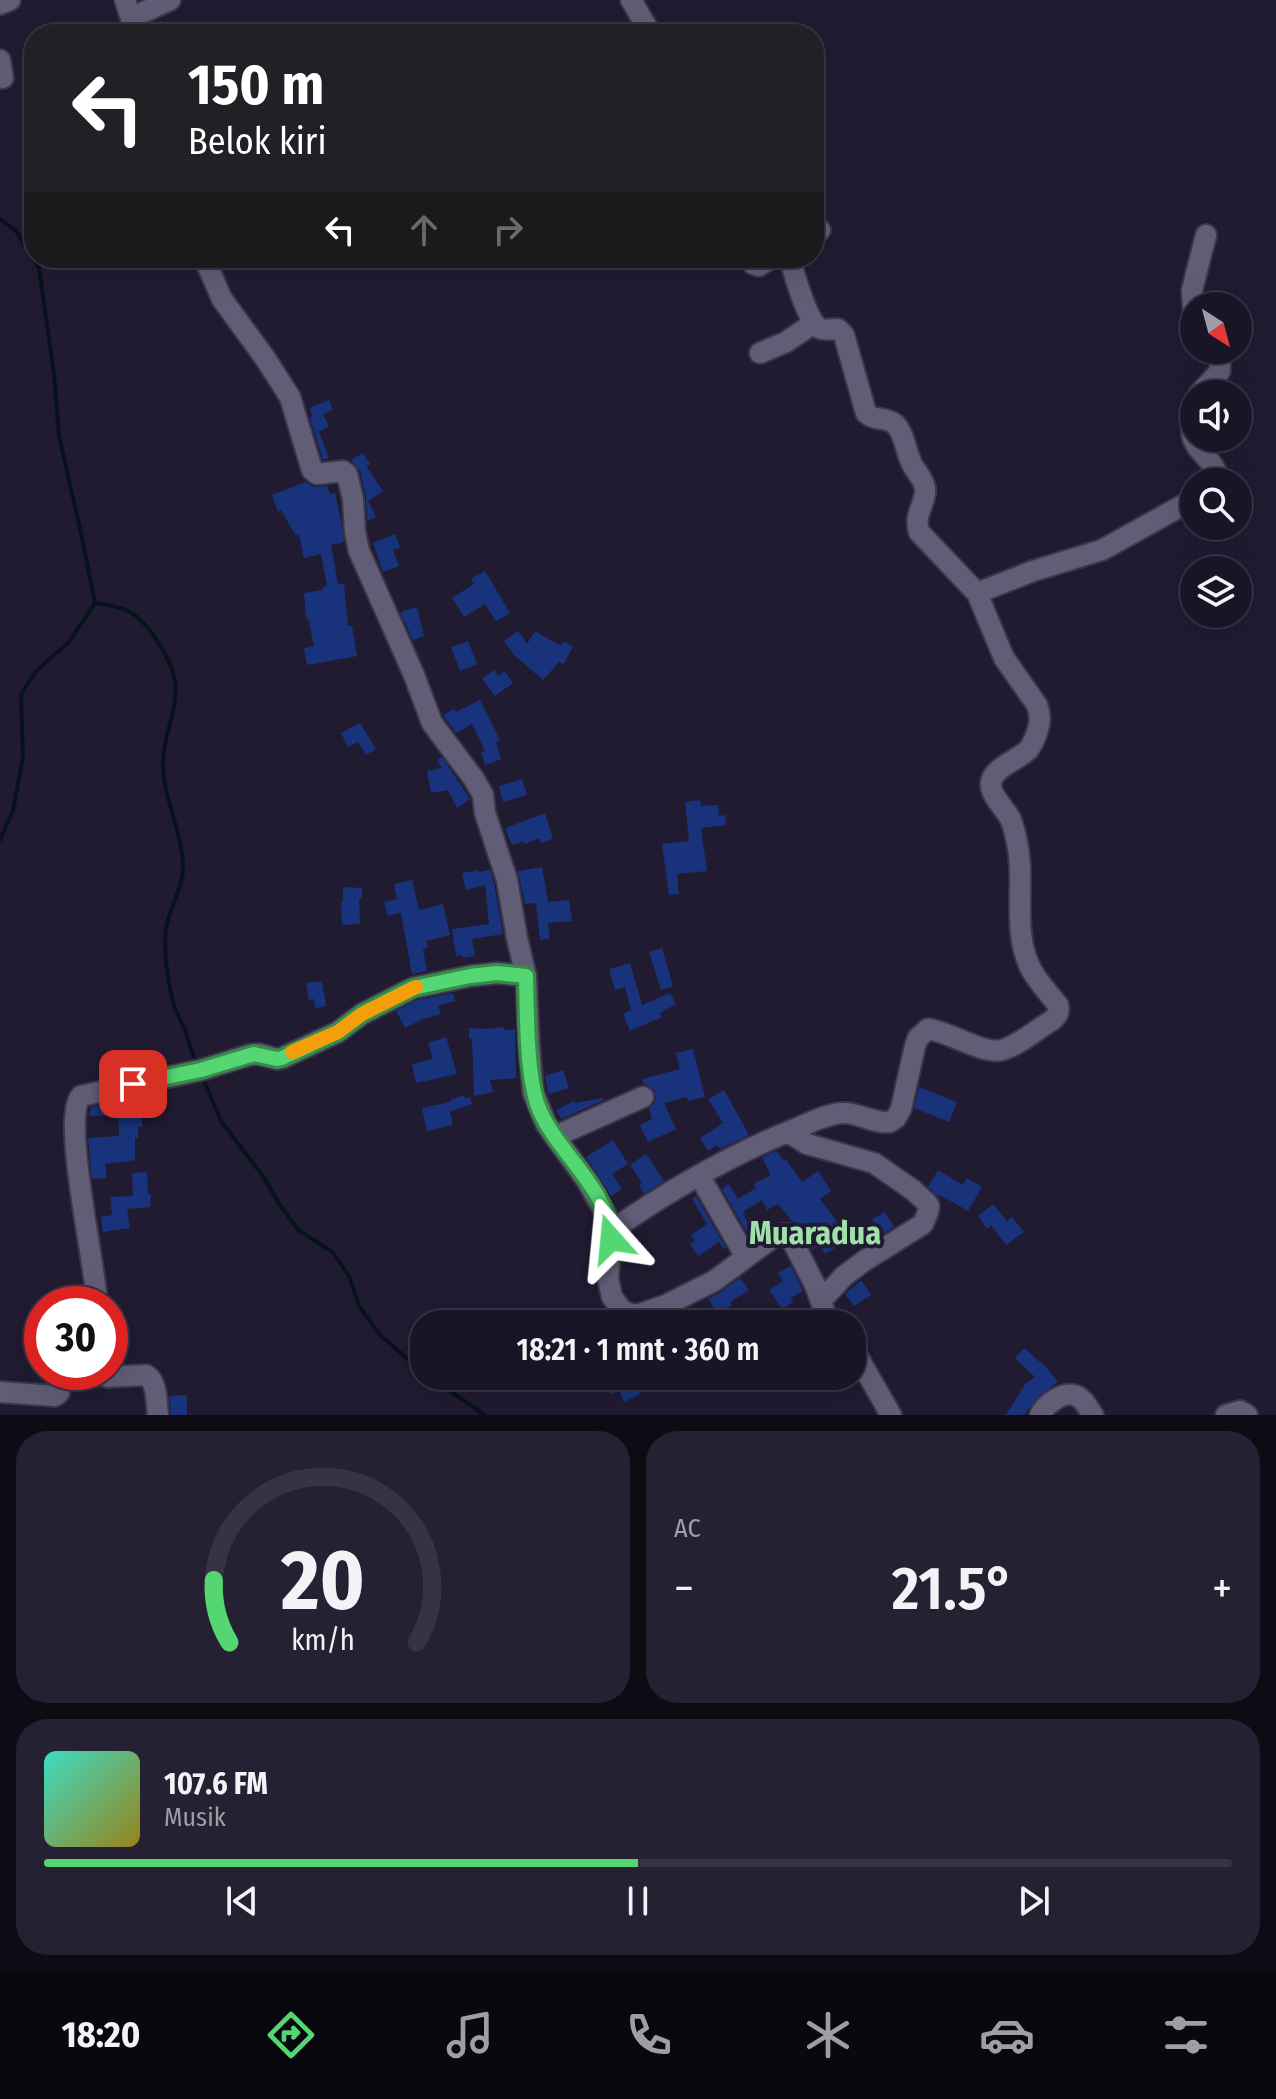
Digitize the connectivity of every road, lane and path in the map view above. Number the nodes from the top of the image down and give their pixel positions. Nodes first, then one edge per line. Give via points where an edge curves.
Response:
1 (10, 0) edge
2 (170, 0) edge
3 (631, 0) edge
4 (0, 4) edge
5 (131, 17) edge
6 (645, 24) edge
7 (1206, 235) dead end
8 (208, 268) edge
9 (793, 268) edge
10 (1192, 292) edge
11 (814, 323) junction
12 (760, 353) dead end
13 (1202, 452) edge
14 (1215, 468) edge
15 (1180, 507) edge
16 (977, 593) junction
17 (526, 976) junction
18 (643, 1097) dead end
19 (788, 1132) junction
20 (556, 1136) junction
21 (699, 1175) junction
22 (611, 1231) junction
23 (746, 1257) junction
24 (96, 1286) edge
25 (821, 1301) junction
26 (622, 1310) edge
27 (658, 1310) edge
28 (806, 1310) edge
29 (824, 1310) edge
30 (866, 1371) edge
31 (128, 1376) edge
32 (60, 1390) edge
33 (0, 1392) edge
34 (158, 1415) edge
35 (891, 1415) edge
36 (1040, 1415) edge
37 (1093, 1415) edge
38 (1226, 1415) edge
39 (1247, 1415) edge

1 - 4 street
2 - 5 street
3 - 6 street
7 - 10 street
8 - 17 street via 222,299 290,397 312,470 347,474 359,551 432,723 483,795
9 - 11 street
11 - 12 street
11 - 16 street via 844,335 866,413 897,427 925,485 919,532
13 - 14 street
15 - 16 street via 1102,550
16 - 19 street via 1004,658 1040,712 1028,750 991,781 1017,843 1025,950 1033,972 1058,1005 1057,1015 993,1051 928,1029 918,1038 896,1118 876,1122 845,1112
17 - 20 street via 533,1092
17 - 24 street via 497,973 413,988 282,1058 249,1055 81,1096 76,1101 75,1145
18 - 20 street
19 - 21 street
19 - 25 street via 807,1144 874,1163 929,1206 923,1224 854,1268
20 - 22 street via 601,1203
21 - 22 street
21 - 23 street
22 - 26 street via 609,1289
23 - 25 street via 786,1234
23 - 27 street
25 - 28 path
25 - 29 street
30 - 35 street
31 - 34 street via 151,1377
32 - 33 street via 55,1396
36 - 37 street via 1045,1406 1070,1395 1081,1399
38 - 39 street

